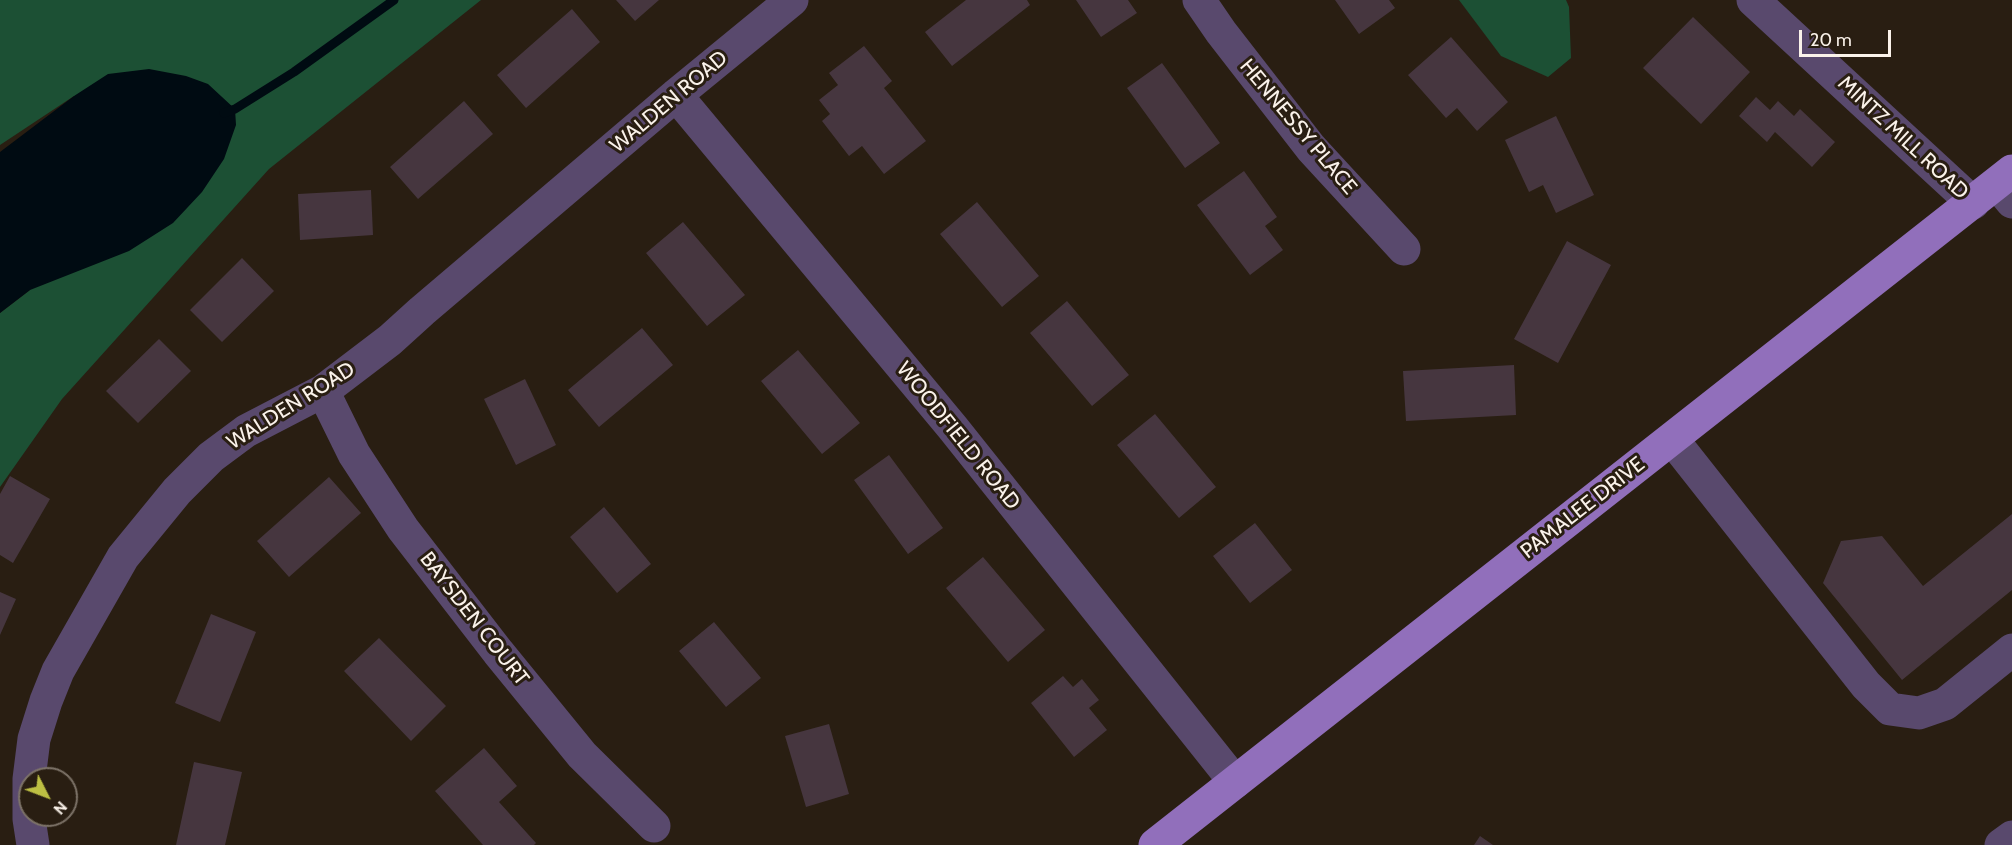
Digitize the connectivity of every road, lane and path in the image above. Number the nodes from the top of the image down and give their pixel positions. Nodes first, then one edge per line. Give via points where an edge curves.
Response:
1 (792, 0) edge
2 (1199, 0) edge
3 (1754, 0) edge
4 (676, 95) junction
5 (1998, 190) edge
6 (1404, 249) dead end
7 (322, 391) junction
8 (1672, 439) junction
9 (2012, 650) edge
10 (1235, 782) junction
11 (654, 826) dead end
12 (2012, 837) edge
13 (33, 845) edge
14 (1155, 845) edge
15 (2001, 845) edge

1 - 4 street, WALDEN ROAD
2 - 6 street, HENNESSY PLACE via 1311,148
3 - 5 street, MINTZ MILL ROAD
4 - 7 street, WALDEN ROAD via 390,340
4 - 10 street, WOODFIELD ROAD via 953,428
5 - 8 main road, PAMALEE DRIVE
7 - 11 street, BAYSDEN COURT via 354,454 403,529 582,755
7 - 13 street, WALDEN ROAD via 246,431 211,457 177,491 123,557 58,671 34,739 29,779
8 - 9 street via 1866,685 1890,709 1919,713 1945,704
8 - 10 main road, PAMALEE DRIVE
10 - 14 main road, PAMALEE DRIVE
12 - 15 street

